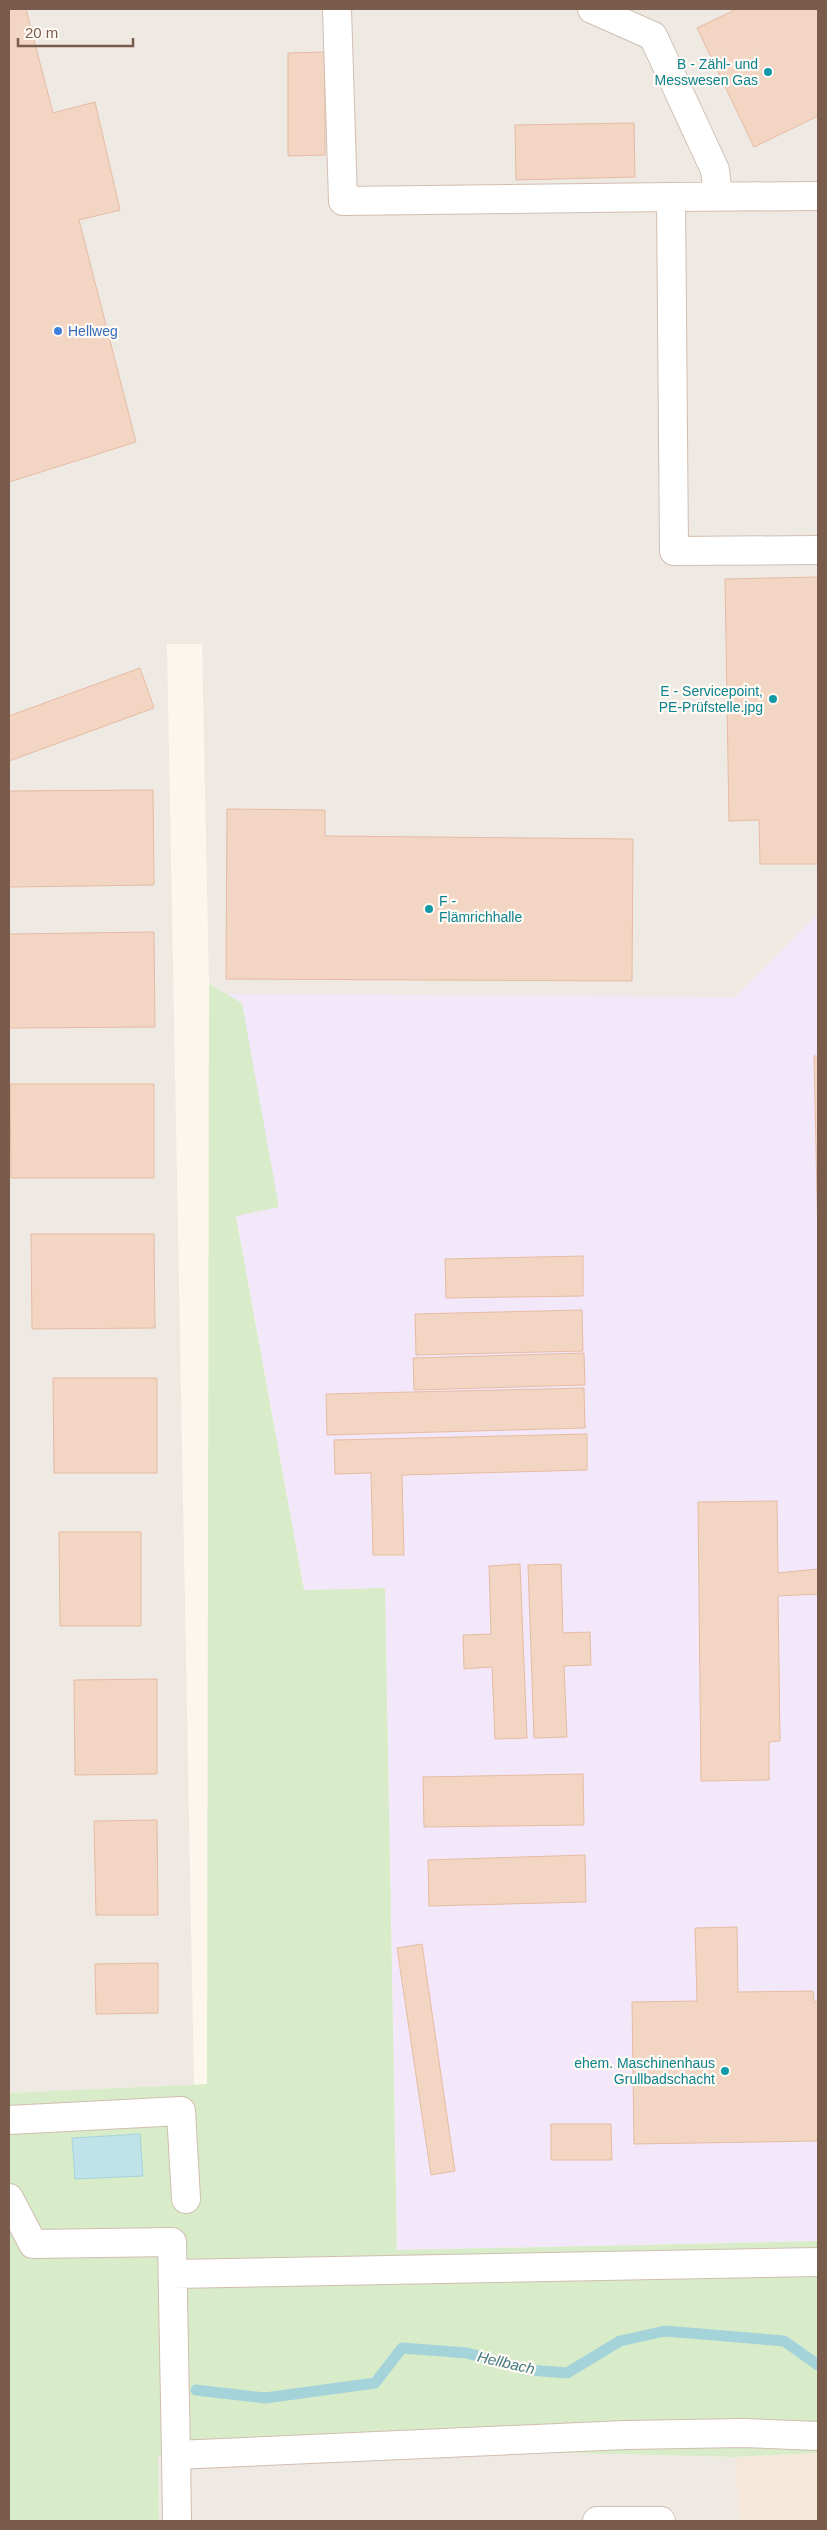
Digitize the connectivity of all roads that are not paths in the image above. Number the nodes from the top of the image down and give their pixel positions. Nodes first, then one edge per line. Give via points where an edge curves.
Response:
1 (337, 9) edge
2 (592, 9) edge
3 (718, 196) junction
4 (818, 196) edge
5 (672, 197) junction
6 (818, 550) edge
7 (9, 2120) edge
8 (9, 2198) edge
9 (186, 2199) dead end
10 (818, 2262) edge
11 (173, 2274) junction
12 (818, 2436) edge
13 (176, 2455) junction
14 (177, 2521) edge
15 (597, 2521) edge
16 (661, 2521) edge

1 - 5 lane via 343,201
2 - 3 lane via 653,36 715,170
3 - 4 lane
3 - 5 lane
5 - 6 lane via 674,551
7 - 9 lane via 181,2111
8 - 11 lane via 33,2244 172,2242
10 - 11 lane
11 - 13 lane
12 - 13 lane via 625,2434
13 - 14 lane
15 - 16 lane

